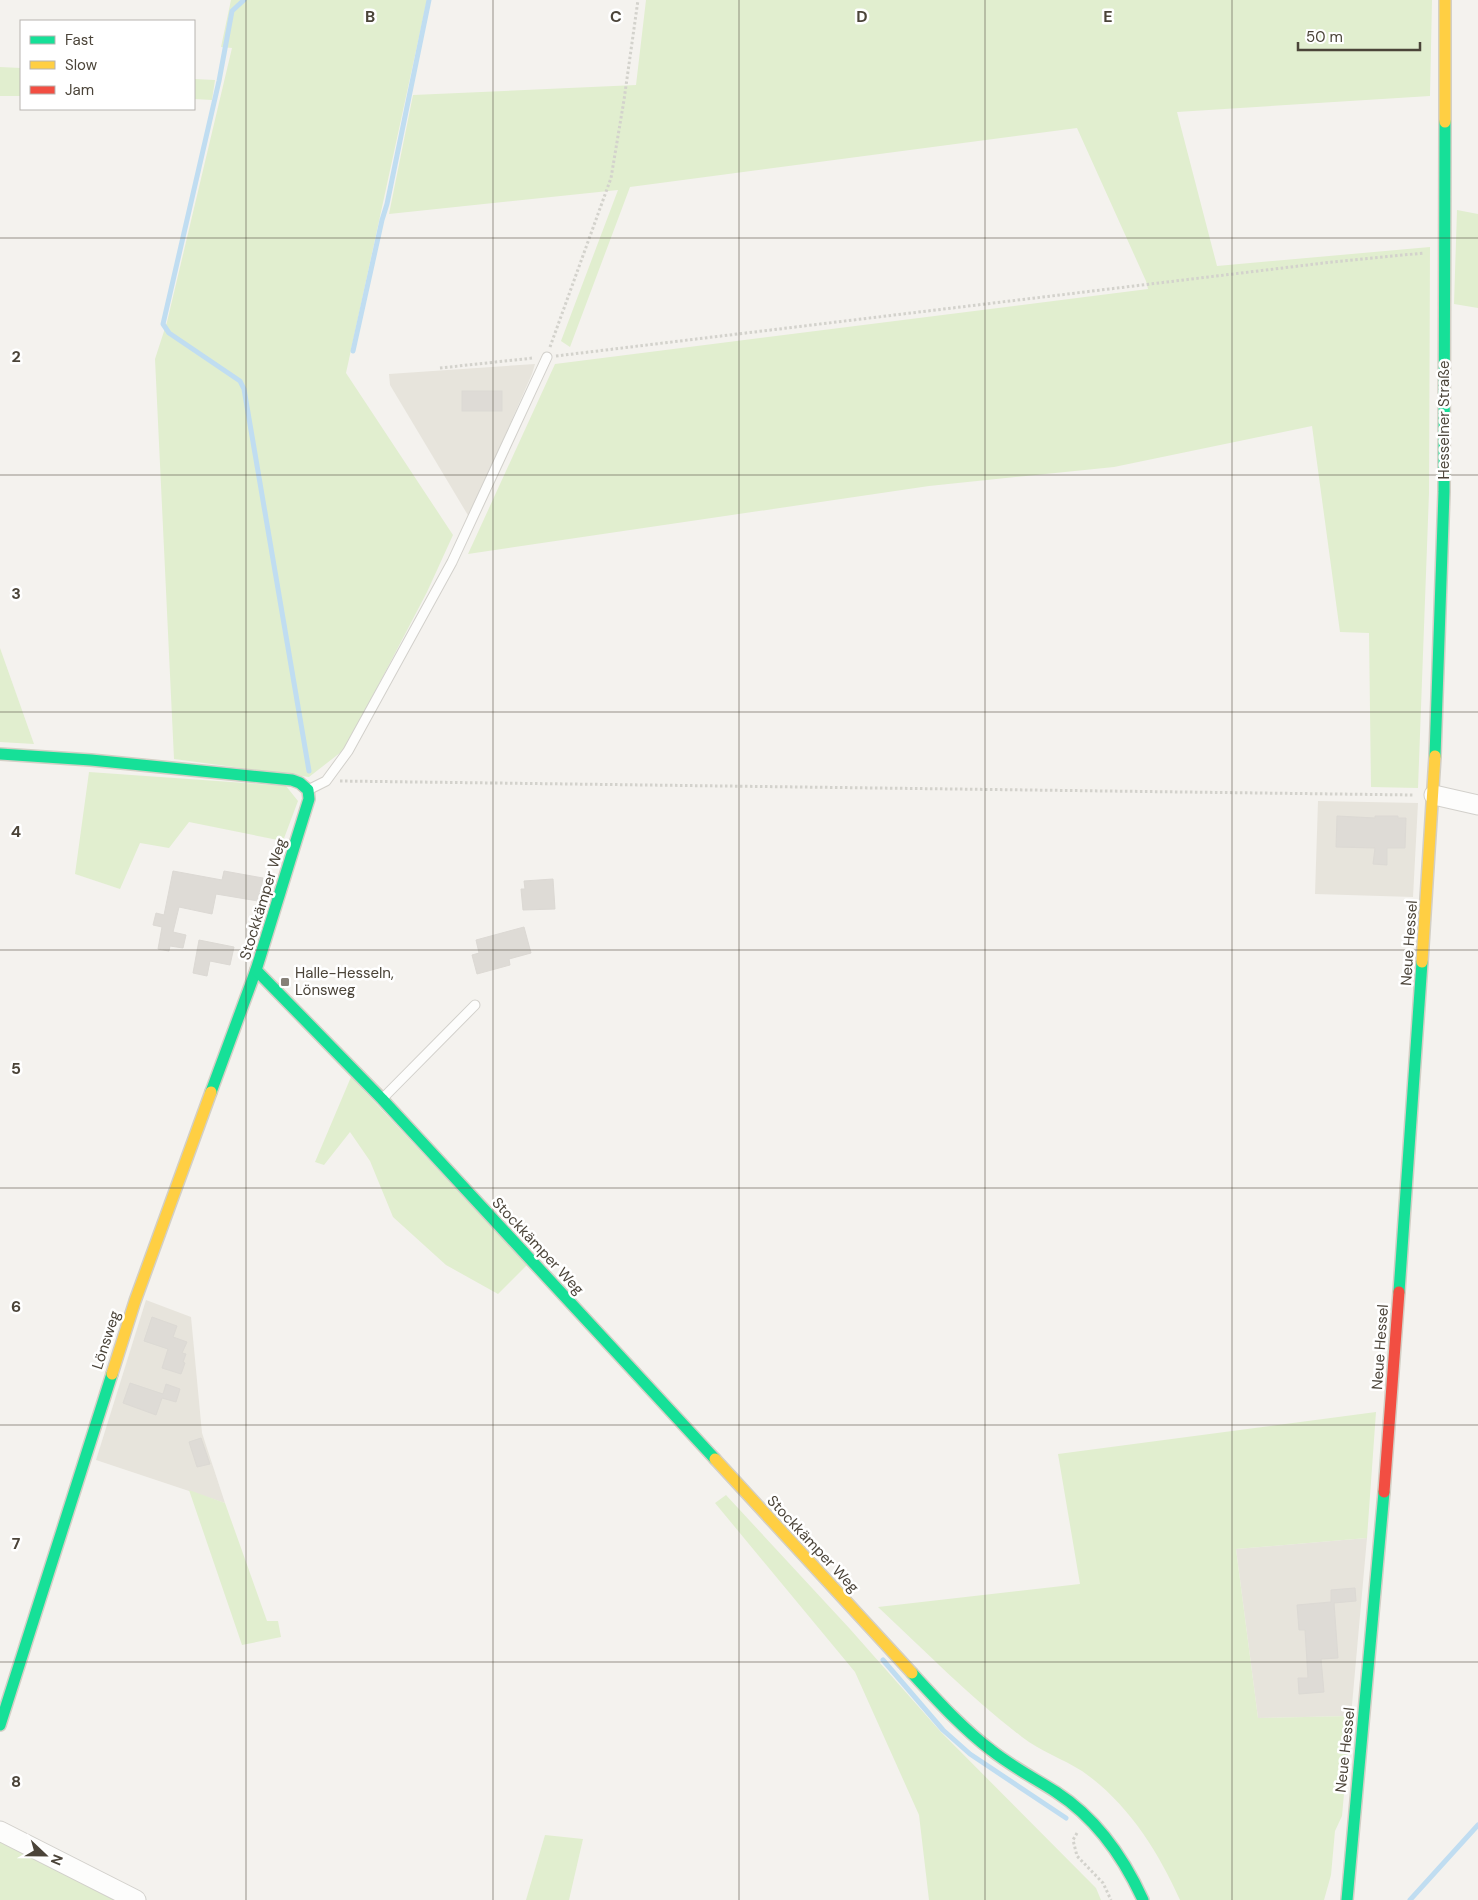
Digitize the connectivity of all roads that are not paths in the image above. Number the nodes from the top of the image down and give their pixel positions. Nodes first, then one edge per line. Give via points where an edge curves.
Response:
1 (1446, 0) edge
2 (546, 357) road end
3 (0, 754) edge
4 (308, 790) junction
5 (1434, 795) junction
6 (1478, 805) edge
7 (256, 970) junction
8 (475, 1004) dead end
9 (382, 1099) junction
10 (0, 1725) edge
11 (0, 1831) edge
12 (136, 1900) edge
13 (1143, 1900) edge
14 (1347, 1900) edge

1 - 5 street, Hesselner Straße via 1444,492
2 - 4 lane via 452,562 348,751 326,781
3 - 4 street via 292,780
4 - 7 street, Stockkämper Weg via 308,807
5 - 6 street
5 - 14 street, Neue Hessel via 1382,1538
7 - 9 street, Stockkämper Weg
7 - 10 street, Lönsweg via 135,1301
8 - 9 lane
9 - 13 street, Stockkämper Weg via 952,1716 980,1743 1063,1796 1086,1815 1133,1878
11 - 12 street

